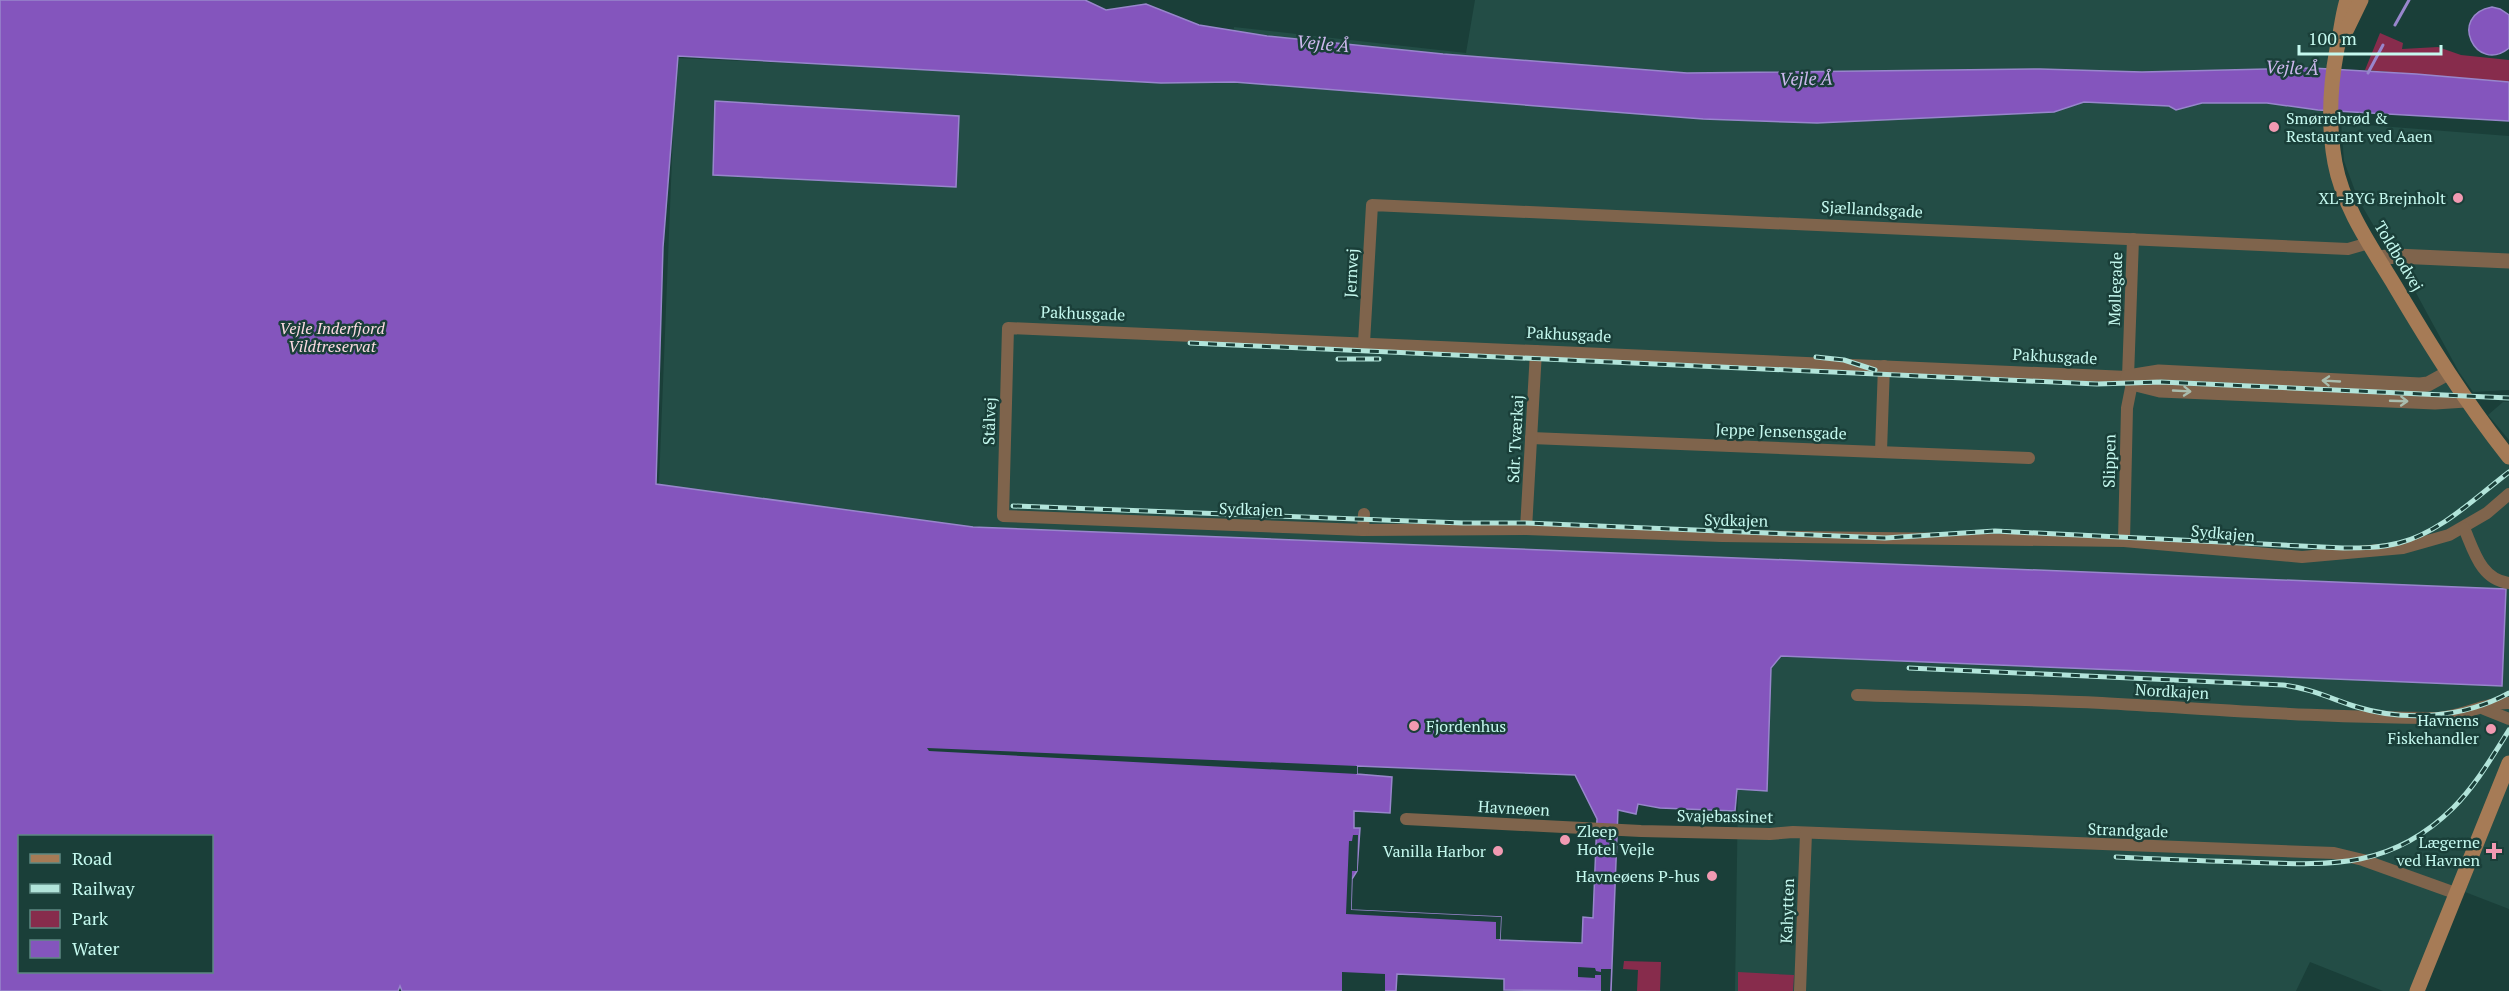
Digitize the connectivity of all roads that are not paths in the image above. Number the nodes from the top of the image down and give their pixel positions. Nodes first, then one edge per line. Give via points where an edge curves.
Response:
1 (2348, 0) edge
2 (2361, 0) edge
3 (2336, 53) junction
4 (1372, 205) joint
5 (2133, 239) junction
6 (2369, 243) junction
7 (2378, 258) junction
8 (2509, 261) edge
9 (1008, 328) joint
10 (1364, 343) junction
11 (1536, 351) junction
12 (1884, 366) junction
13 (2448, 374) junction
14 (2130, 380) junction
15 (2466, 400) junction
16 (1531, 438) junction
17 (1881, 452) junction
18 (2509, 457) edge
19 (2029, 458) dead end
20 (2509, 494) edge
21 (1364, 514) dead end
22 (1003, 516) joint
23 (2464, 528) junction
24 (1526, 529) junction
25 (1363, 530) junction
26 (2124, 541) junction
27 (2509, 583) edge
28 (1857, 695) dead end
29 (2509, 703) edge
30 (2484, 708) junction
31 (2509, 719) edge
32 (2509, 763) edge
33 (1406, 819) dead end
34 (1620, 830) joint
35 (1793, 832) joint
36 (1806, 832) junction
37 (2456, 893) junction
38 (1800, 991) edge
39 (2417, 991) edge

1 - 3 main road, Toldbodvej
2 - 3 main road, Toldbodvej
3 - 6 main road, Toldbodvej via 2330,117 2337,170
4 - 5 street, Sjællandsgade
4 - 10 street, Jernvej
5 - 6 street, Sjællandsgade via 2348,249
5 - 14 street, Møllegade
6 - 7 main road, Toldbodvej
7 - 8 street
7 - 13 main road, Toldbodvej
9 - 10 street, Pakhusgade
9 - 22 street, Stålvej
10 - 11 street, Pakhusgade
11 - 12 street, Pakhusgade
11 - 16 street, Sdr. Tværkaj
12 - 14 street, Pakhusgade
12 - 17 street
13 -> 14 street, Pakhusgade via 2420,385 2159,372
13 - 15 main road, Toldbodvej
14 -> 15 street, Pakhusgade via 2171,391
14 - 26 street, Slippen
15 - 18 main road, Toldbodvej
16 - 17 street, Jeppe Jensensgade
16 - 24 street, Sdr. Tværkaj
17 - 19 street, Jeppe Jensensgade
20 - 23 street, Sydkajen
21 - 25 street
22 - 25 street, Sydkajen
23 - 26 street, Sydkajen via 2403,548 2302,557
23 - 27 street via 2483,570 2495,580
24 - 25 street, Sydkajen
24 - 26 street, Sydkajen
28 - 30 street, Nordkajen via 2386,717 2438,718
29 - 30 street, Nordkajen
30 - 31 street
32 - 37 main road
33 - 34 street, Havneøen
34 - 35 street, Svajebassinet
35 - 36 street, Strandgade
36 - 37 street, Strandgade via 2334,853
36 - 38 street, Kahytten
37 - 39 main road

